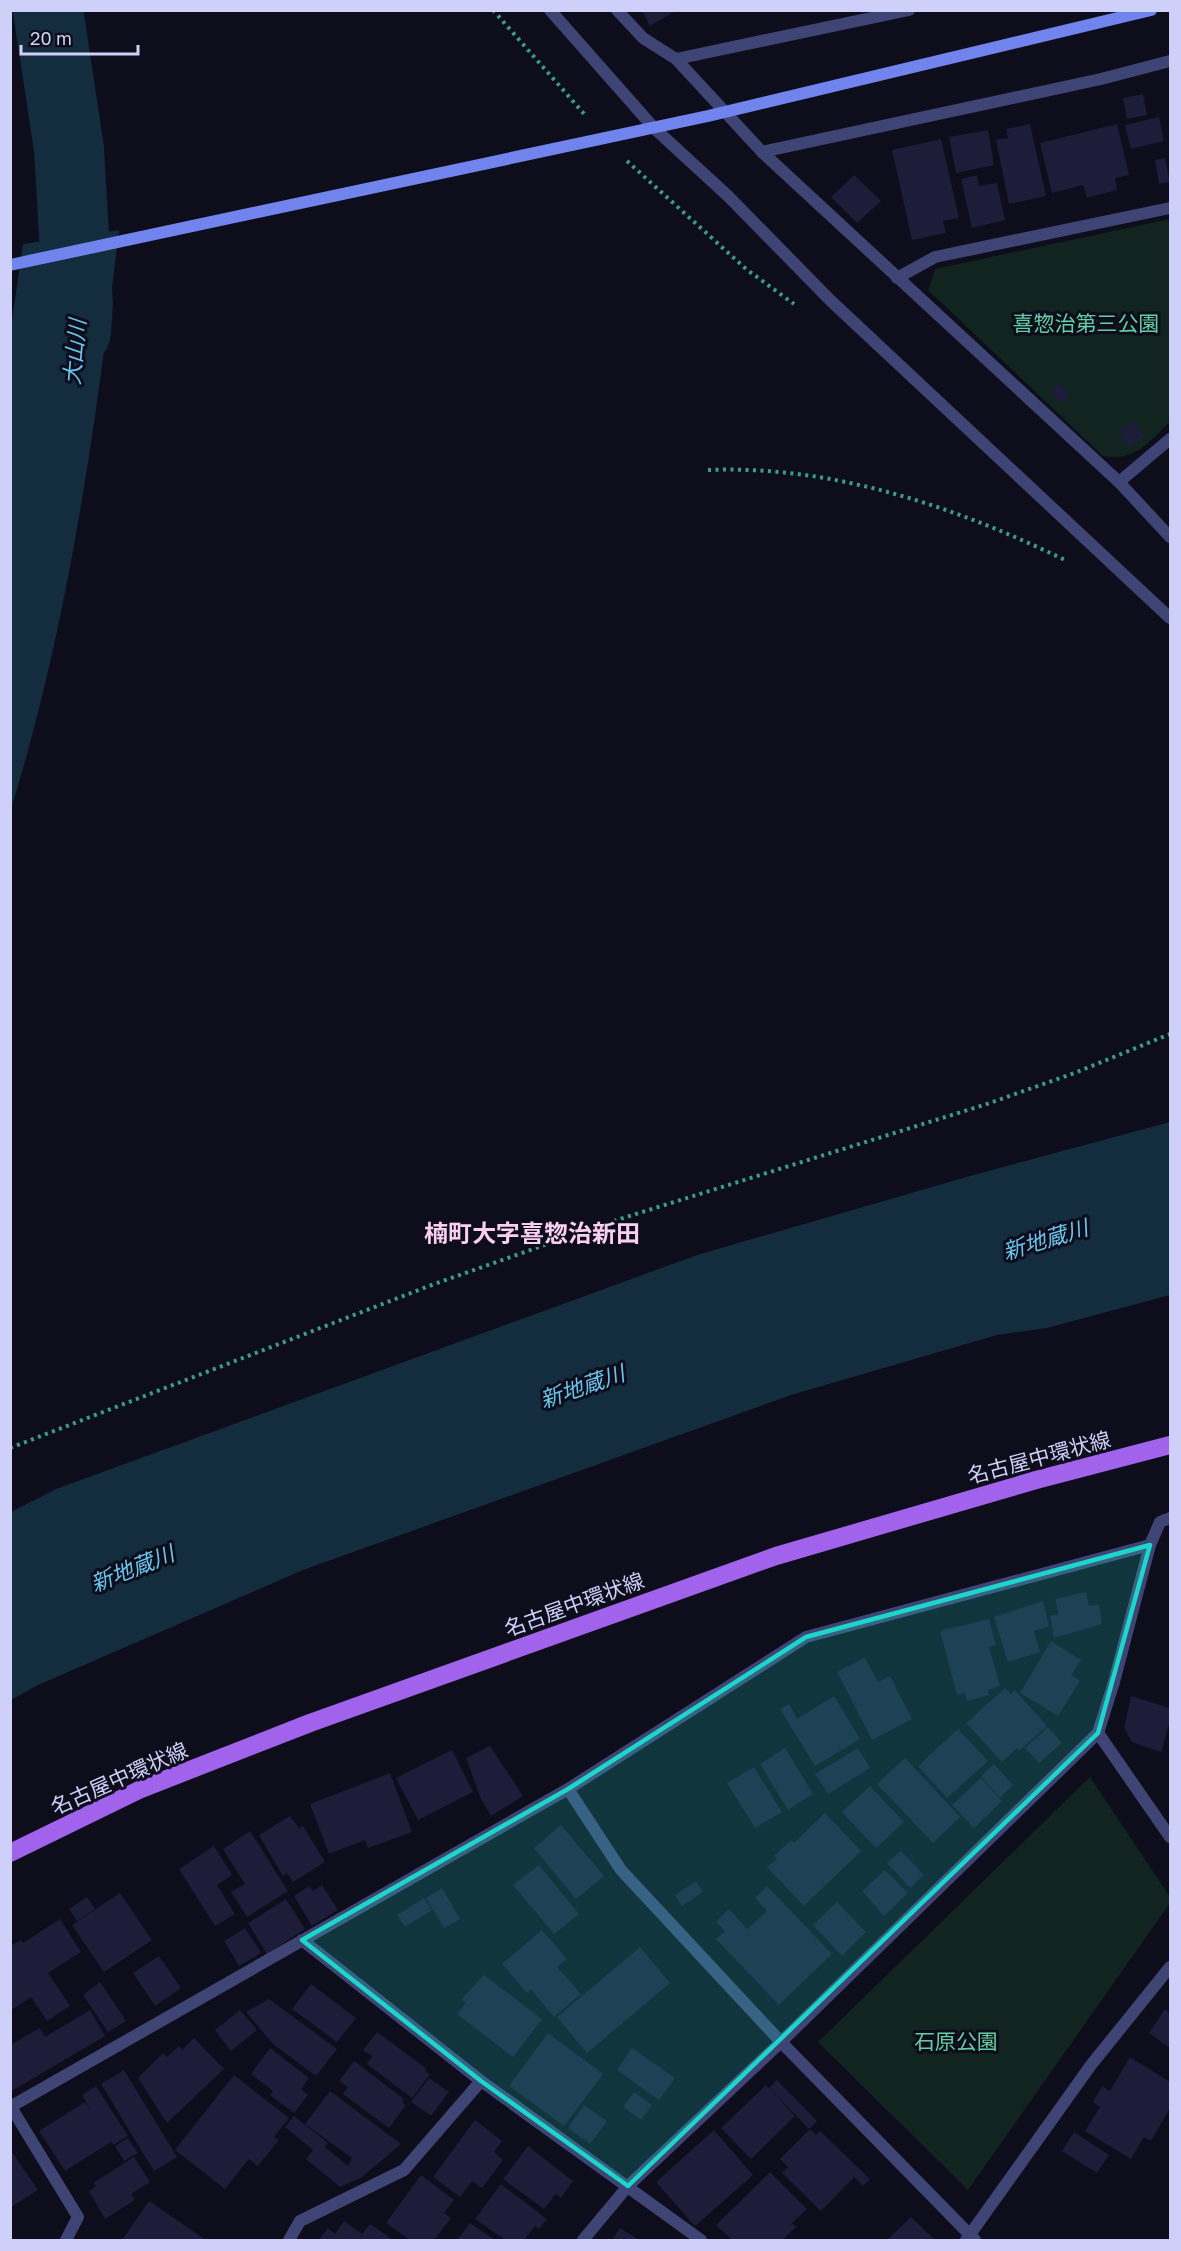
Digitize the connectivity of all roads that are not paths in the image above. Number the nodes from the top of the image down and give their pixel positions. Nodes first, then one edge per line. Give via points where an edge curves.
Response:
1 (550, 10) edge
2 (617, 10) edge
3 (909, 10) edge
4 (1151, 10) edge
5 (676, 59) junction
6 (1170, 61) edge
7 (650, 129) junction
8 (762, 152) junction
9 (1170, 208) edge
10 (10, 265) edge
11 (897, 278) junction
12 (1170, 439) edge
13 (1119, 482) junction
14 (1170, 537) edge
15 (1170, 618) edge
16 (1170, 1445) edge
17 (1170, 1518) edge
18 (1149, 1545) junction
19 (1098, 1733) junction
20 (568, 1789) junction
21 (1170, 1837) edge
22 (10, 1853) edge
23 (302, 1940) junction
24 (1170, 1967) edge
25 (781, 2042) junction
26 (481, 2081) junction
27 (11, 2107) edge
28 (628, 2186) junction
29 (970, 2239) edge
30 (66, 2241) edge
31 (289, 2241) edge
32 (583, 2241) edge
33 (701, 2241) edge

1 - 7 street
2 - 5 street via 643,38
3 - 5 street
4 - 7 street
5 - 8 street
6 - 8 street
7 - 10 street
7 - 15 street via 728,196 831,301
8 - 11 street
9 - 11 street via 935,257
11 - 13 street
12 - 13 street
13 - 14 street
16 - 22 main road, 名古屋中環状線 via 1036,1480 754,1564 310,1723 141,1790
17 - 18 street via 1160,1522
18 - 19 street
18 - 20 street via 806,1637
19 - 21 street
19 - 25 street
20 - 23 street
20 - 25 street via 621,1870
23 - 26 street
23 - 27 street
24 - 29 street via 1091,2066
25 - 28 street
25 - 29 street
26 - 28 street
26 - 31 street via 404,2170 300,2221
27 - 30 street via 78,2217
28 - 32 street
28 - 33 street

